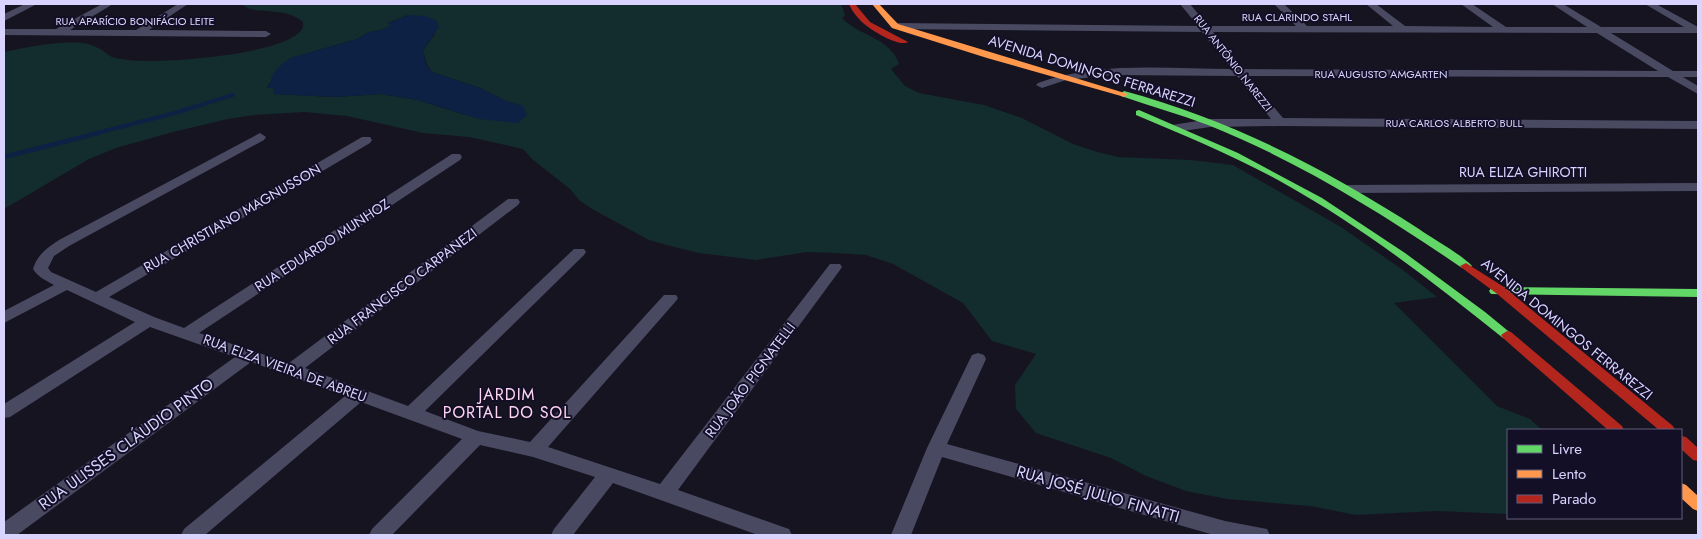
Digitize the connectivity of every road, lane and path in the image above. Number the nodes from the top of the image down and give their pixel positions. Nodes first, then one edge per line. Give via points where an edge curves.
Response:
1 (32, 4) edge
2 (108, 4) edge
3 (184, 4) edge
4 (852, 4) edge
5 (875, 4) edge
6 (1186, 4) edge
7 (1279, 4) edge
8 (1371, 4) edge
9 (1466, 4) edge
10 (1558, 4) edge
11 (1650, 4) edge
12 (4, 18) edge
13 (895, 26) junction
14 (1304, 29) junction
15 (1207, 30) junction
16 (1402, 30) junction
17 (1504, 30) junction
18 (1602, 30) junction
19 (1698, 30) edge
20 (4, 32) edge
21 (57, 32) junction
22 (138, 33) junction
23 (266, 34) dead end
24 (912, 45) dead end
25 (1241, 74) junction
26 (1670, 74) junction
27 (1698, 74) edge
28 (1064, 77) junction
29 (1038, 84) joint
30 (1062, 90) dead end
31 (1698, 91) edge
32 (1130, 110) dead end
33 (1280, 122) junction
34 (1210, 123) junction
35 (1698, 125) edge
36 (1176, 128) junction
37 (260, 137) dead end
38 (366, 140) dead end
39 (456, 158) dead end
40 (1698, 187) edge
41 (1347, 189) junction
42 (513, 202) dead end
43 (579, 252) dead end
44 (835, 267) dead end
45 (66, 284) junction
46 (1500, 290) junction
47 (1698, 293) edge
48 (1457, 296) junction
49 (98, 297) junction
50 (670, 298) dead end
51 (4, 318) edge
52 (148, 321) junction
53 (188, 333) junction
54 (248, 356) junction
55 (978, 359) dead end
56 (291, 370) junction
57 (359, 394) junction
58 (4, 412) edge
59 (412, 413) junction
60 (1616, 429) edge
61 (1667, 429) edge
62 (476, 437) junction
63 (1682, 442) edge
64 (936, 448) junction
65 (534, 450) junction
66 (1698, 456) edge
67 (609, 474) junction
68 (1682, 490) edge
69 (665, 493) junction
70 (1698, 505) edge
71 (749, 530) edge
72 (4, 533) edge
73 (191, 535) edge
74 (379, 535) edge
75 (561, 535) edge
76 (782, 535) edge
77 (901, 535) edge
78 (1260, 535) edge

1 - 12 street
2 - 21 street
3 - 22 street
4 - 24 main road via 855,13 874,29
5 - 13 main road, AVENIDA DOMINGOS FERRAREZZI
6 - 15 street, RUA ANTÔNIO NAREZZI
7 - 14 street
8 - 16 street
9 - 17 street
10 - 18 street
11 - 19 street
13 - 15 street, RUA CLARINDO STAHL
13 - 28 main road, AVENIDA DOMINGOS FERRAREZZI
14 - 15 street, RUA CLARINDO STAHL
14 - 16 street, RUA CLARINDO STAHL
15 - 25 street, RUA ANTÔNIO NAREZZI
16 - 17 street, RUA CLARINDO STAHL
17 - 18 street, RUA CLARINDO STAHL
18 - 19 street, RUA CLARINDO STAHL
18 - 26 street
20 - 21 street, RUA APARÍCIO BONIFÁCIO LEITE
21 - 22 street, RUA APARÍCIO BONIFÁCIO LEITE
22 - 23 street, RUA APARÍCIO BONIFÁCIO LEITE
25 - 26 street, RUA AUGUSTO AMGARTEN
25 - 28 street, RUA AUGUSTO AMGARTEN via 1112,72
25 - 33 street, RUA ANTÔNIO NAREZZI
26 - 27 street, RUA AUGUSTO AMGARTEN
26 - 31 street
28 - 29 street, RUA AUGUSTO AMGARTEN
28 - 34 main road, AVENIDA DOMINGOS FERRAREZZI
29 - 30 main road, AVENIDA DOMINGOS FERRAREZZI
32 - 36 main road, AVENIDA DOMINGOS FERRAREZZI
33 - 34 street, RUA CARLOS ALBERTO BULL
33 - 35 street, RUA CARLOS ALBERTO BULL
34 - 36 street, RUA CARLOS ALBERTO BULL
34 - 41 main road, AVENIDA DOMINGOS FERRAREZZI
36 - 48 main road, AVENIDA DOMINGOS FERRAREZZI via 1309,194 1381,240
37 - 45 street, RUA ELZA VIEIRA DE ABREU via 50,252 40,269
38 - 49 street, RUA CHRISTIANO MAGNUSSON
39 - 53 street, RUA EDUARDO MUNHOZ
40 - 41 street, RUA ELIZA GHIROTTI
41 - 46 main road, AVENIDA DOMINGOS FERRAREZZI via 1437,245
42 - 56 street, RUA FRANCISCO CARPANEZI
43 - 59 street
44 - 69 street, RUA JOÃO PIGNATELLI
45 - 49 street, RUA ELZA VIEIRA DE ABREU
45 - 51 street
46 - 47 main road
46 - 48 main road
46 - 61 main road, AVENIDA DOMINGOS FERRAREZZI
48 - 60 main road, AVENIDA DOMINGOS FERRAREZZI
49 - 52 street, RUA ELZA VIEIRA DE ABREU
50 - 65 street
52 - 53 street, RUA ELZA VIEIRA DE ABREU
52 - 58 street
53 - 54 street, RUA ELZA VIEIRA DE ABREU
54 - 56 street, RUA ELZA VIEIRA DE ABREU
54 - 72 street, RUA ULISSES CLÁUDIO PINTO
55 - 64 street
56 - 57 street, RUA ELZA VIEIRA DE ABREU
57 - 59 street, RUA ELZA VIEIRA DE ABREU
57 - 73 street
59 - 62 street, RUA ELZA VIEIRA DE ABREU
62 - 65 street, RUA ELZA VIEIRA DE ABREU
62 - 74 street
63 - 66 main road
64 - 77 street
64 - 78 street, RUA JOSÉ JULIO FINATTI via 1225,530
65 - 67 street, RUA ELZA VIEIRA DE ABREU
67 - 69 street, RUA ELZA VIEIRA DE ABREU
67 - 75 street
68 - 70 main road
69 - 71 street, RUA ELZA VIEIRA DE ABREU
71 - 76 street, RUA ELZA VIEIRA DE ABREU

